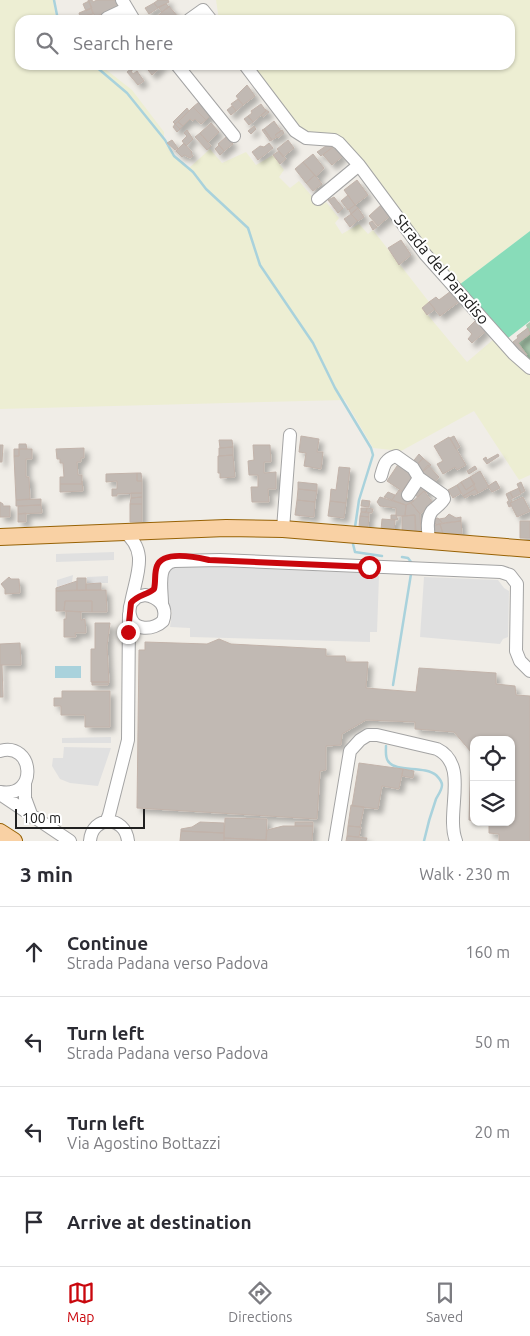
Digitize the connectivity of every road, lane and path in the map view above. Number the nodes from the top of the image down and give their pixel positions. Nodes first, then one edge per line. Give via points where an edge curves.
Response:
1 (124, 4) edge
2 (111, 15) edge
3 (131, 15) edge
4 (181, 70) edge
5 (249, 70) edge
6 (234, 136) dead end
7 (359, 165) junction
8 (318, 199) dead end
9 (530, 368) edge
10 (290, 435) dead end
11 (381, 476) dead end
12 (419, 478) junction
13 (408, 495) dead end
14 (284, 529) junction
15 (123, 531) junction
16 (0, 537) edge
17 (429, 540) junction
18 (530, 549) edge
19 (209, 560) junction
20 (145, 595) junction
21 (162, 604) junction
22 (130, 608) junction
23 (145, 628) junction
24 (129, 654) junction
25 (530, 671) edge
26 (0, 751) edge
27 (25, 783) junction
28 (0, 793) edge
29 (32, 817) junction
30 (106, 822) junction
31 (0, 832) edge
32 (92, 835) edge
33 (65, 838) edge
34 (14, 841) edge
35 (128, 841) edge
36 (335, 841) edge
37 (456, 841) edge

1 - 2 street
1 - 3 street
4 - 6 street
5 - 7 street, Strada del Paradiso via 295,131 306,138 334,140
7 - 8 street
7 - 9 street, Strada del Paradiso via 425,254
10 - 14 street
11 - 12 street via 385,461 396,456 413,468
12 - 13 street
12 - 17 street via 444,499 428,518
14 - 15 main road
14 - 17 main road
15 - 16 main road
15 - 22 street via 140,554
17 - 18 main road
19 - 20 street via 198,557 164,558 156,567 154,589
19 - 21 street via 166,564 162,571
19 - 25 street via 505,573 517,584 516,651
20 - 21 street
20 - 22 street via 137,597
21 - 23 street via 163,621
22 - 23 street via 135,624
22 - 24 street
23 - 24 street via 133,638
24 - 30 street via 128,740
26 - 27 street via 13,751 25,760 28,772
27 - 28 street via 17,791
27 - 29 street
28 - 29 street
29 - 33 street
30 - 32 street
30 - 35 street via 121,826
31 - 34 main road
32 - 33 street via 88,832
36 - 37 street via 350,752 360,740 368,735 377,735 437,749 452,762 455,780 452,822

